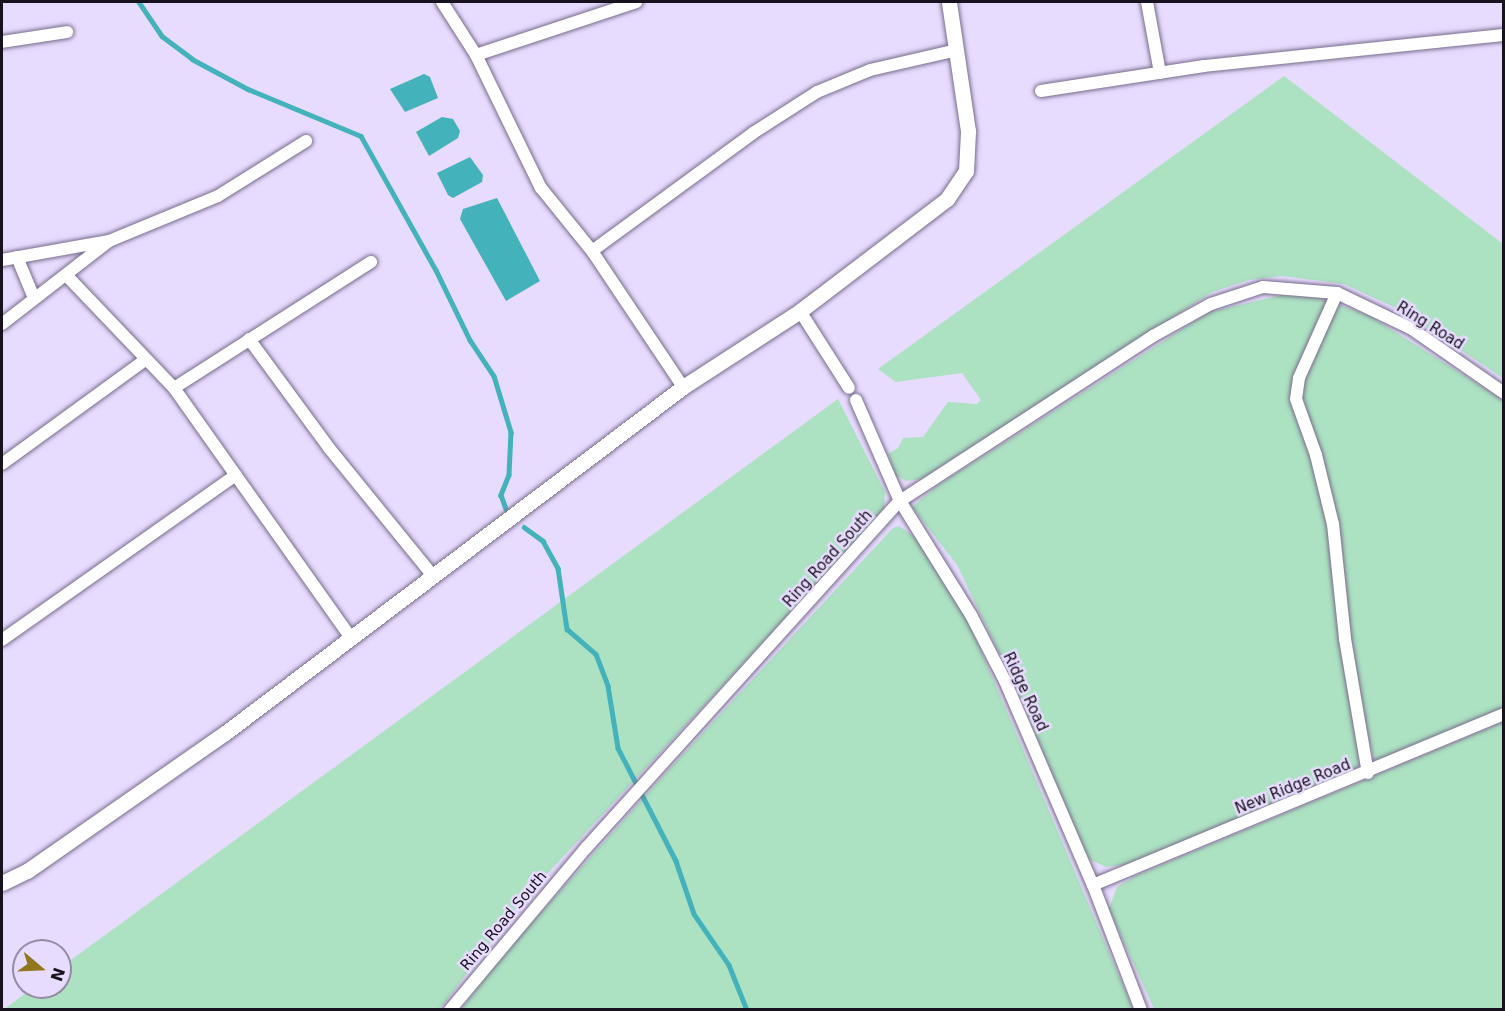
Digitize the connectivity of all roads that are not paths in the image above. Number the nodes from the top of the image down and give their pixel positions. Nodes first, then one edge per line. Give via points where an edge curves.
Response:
1 (442, 2) edge
2 (636, 2) edge
3 (949, 2) edge
4 (1147, 2) edge
5 (67, 32) dead end
6 (1503, 34) edge
7 (2, 42) edge
8 (957, 50) junction
9 (476, 55) junction
10 (1160, 73) junction
11 (1041, 91) dead end
12 (306, 141) dead end
13 (109, 241) junction
14 (592, 251) junction
15 (17, 257) junction
16 (2, 260) edge
17 (371, 262) dead end
18 (67, 276) junction
19 (1337, 293) junction
20 (34, 298) junction
21 (800, 311) junction
22 (2, 324) edge
23 (249, 339) junction
24 (145, 360) junction
25 (683, 387) junction
26 (174, 388) junction
27 (849, 388) dead end
28 (1503, 393) edge
29 (856, 400) dead end
30 (2, 464) edge
31 (236, 475) junction
32 (900, 501) junction
33 (433, 576) junction
34 (349, 635) junction
35 (2, 640) edge
36 (1503, 714) edge
37 (1368, 773) junction
38 (2, 882) edge
39 (1093, 885) junction
40 (450, 1010) edge
41 (1141, 1010) edge

1 - 9 street
2 - 9 street
3 - 8 street
4 - 10 street
5 - 7 street
6 - 10 street
8 - 14 street via 870,70 817,92 753,133
8 - 21 street via 968,131 966,171 961,181 947,199
9 - 14 street via 541,188
10 - 11 street
12 - 13 street via 218,196
13 - 15 street
13 - 18 street
14 - 25 street
15 - 16 street
15 - 20 street
17 - 23 street
18 - 20 street
18 - 24 street
19 - 28 street, Ring Road via 1412,329
19 - 32 street, Ring Road South via 1263,287 1211,304 1153,336
19 - 37 street via 1299,378 1296,399 1316,455 1333,524 1344,639
20 - 22 street
21 - 25 street
21 - 27 street
23 - 26 street
23 - 33 street via 323,440
24 - 26 street
24 - 30 street
25 - 33 street
26 - 31 street
29 - 32 street, Ridge Road
31 - 34 street
31 - 35 street
32 - 39 street, Ridge Road via 986,644
32 - 40 street, Ring Road South via 586,848
33 - 34 street
34 - 38 street via 225,733 27,871
36 - 37 street, New Ridge Road
37 - 39 street, New Ridge Road
39 - 41 street, Ridge Road

